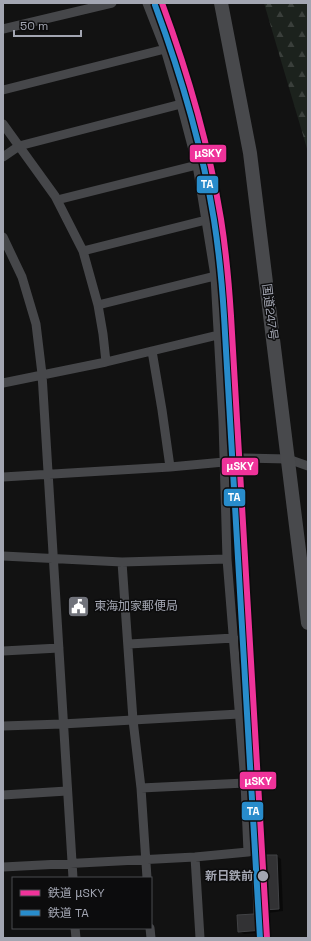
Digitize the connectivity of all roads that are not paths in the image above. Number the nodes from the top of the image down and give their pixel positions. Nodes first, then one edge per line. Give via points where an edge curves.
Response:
1 (112, 3) edge
2 (147, 3) edge
3 (221, 3) edge
4 (3, 29) edge
5 (166, 49) junction
6 (3, 90) edge
7 (181, 104) junction
8 (3, 124) edge
9 (19, 146) junction
10 (3, 157) edge
11 (197, 165) junction
12 (57, 200) junction
13 (206, 220) junction
14 (3, 237) edge
15 (84, 251) junction
16 (214, 276) junction
17 (98, 305) junction
18 (218, 335) junction
19 (152, 351) junction
20 (106, 362) junction
21 (42, 374) junction
22 (3, 383) edge
23 (288, 459) junction
24 (224, 462) junction
25 (308, 466) edge
26 (170, 467) junction
27 (49, 476) junction
28 (3, 477) edge
29 (3, 556) edge
30 (54, 559) junction
31 (227, 559) junction
32 (122, 562) junction
33 (308, 623) edge
34 (234, 638) junction
35 (129, 644) junction
36 (59, 648) junction
37 (3, 651) edge
38 (239, 714) junction
39 (133, 720) junction
40 (62, 724) junction
41 (3, 726) edge
42 (245, 783) junction
43 (141, 788) junction
44 (67, 791) junction
45 (3, 795) edge
46 (195, 857) junction
47 (145, 860) junction
48 (72, 863) junction
49 (3, 867) edge
50 (72, 877) edge
51 (146, 877) edge
52 (200, 938) edge

1 - 4 street
2 - 5 street
3 - 23 highway, 国道247号 via 250,153
5 - 6 street
5 - 7 street
7 - 9 street
7 - 11 street
8 - 9 street
9 - 10 street
9 - 12 street
11 - 12 street
11 - 13 street
12 - 15 street
13 - 15 street
13 - 16 street
14 - 21 street via 22,277 36,324
15 - 17 street
16 - 17 street
16 - 18 street
17 - 20 street
18 - 19 street
18 - 24 street
19 - 20 street
19 - 26 street
20 - 21 street
21 - 22 street
21 - 27 street
23 - 24 street via 244,458
23 - 25 street
23 - 33 highway, 国道247号
24 - 26 street
24 - 31 street
26 - 27 street
27 - 28 street
27 - 30 street
29 - 30 street
30 - 32 street
30 - 36 street
31 - 32 street
31 - 34 street
32 - 35 street
34 - 35 street
34 - 38 street
35 - 39 street
36 - 37 street
36 - 40 street
38 - 39 street
38 - 42 street
39 - 40 street
39 - 43 street
40 - 41 street
40 - 44 street
42 - 43 street
42 - 46 street via 248,852
43 - 47 street
44 - 45 street
44 - 48 street
46 - 47 street
46 - 52 street
47 - 48 street
47 - 51 street
48 - 49 street
48 - 50 street

